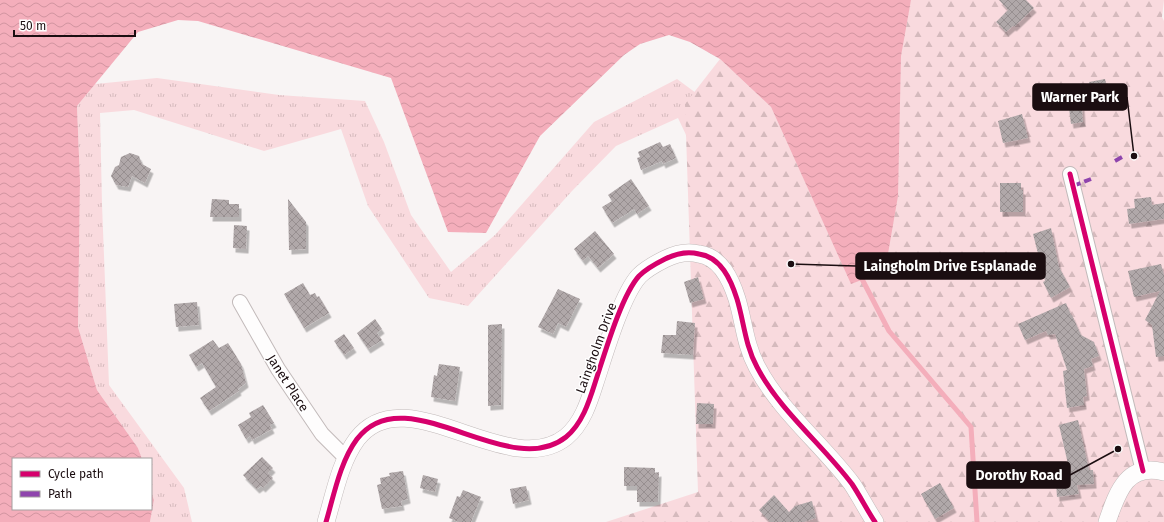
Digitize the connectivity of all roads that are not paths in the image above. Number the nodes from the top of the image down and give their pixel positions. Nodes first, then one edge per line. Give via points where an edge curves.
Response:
1 (1070, 174) dead end
2 (240, 302) dead end
3 (346, 458) junction
4 (1143, 471) junction
5 (1164, 472) edge
6 (326, 522) edge
7 (875, 522) edge
8 (1107, 522) edge

1 - 4 street
2 - 3 street, Janet Place via 278,369 313,421
3 - 6 street, Laingholm Drive
3 - 7 street, Laingholm Drive via 358,438 372,425 392,419 411,418 505,445 533,449 554,445 577,427 590,399 625,300 638,277 652,265 672,256 701,254 717,262 730,279 738,301 745,338 767,385 852,484
4 - 5 street
4 - 8 street via 1125,481

